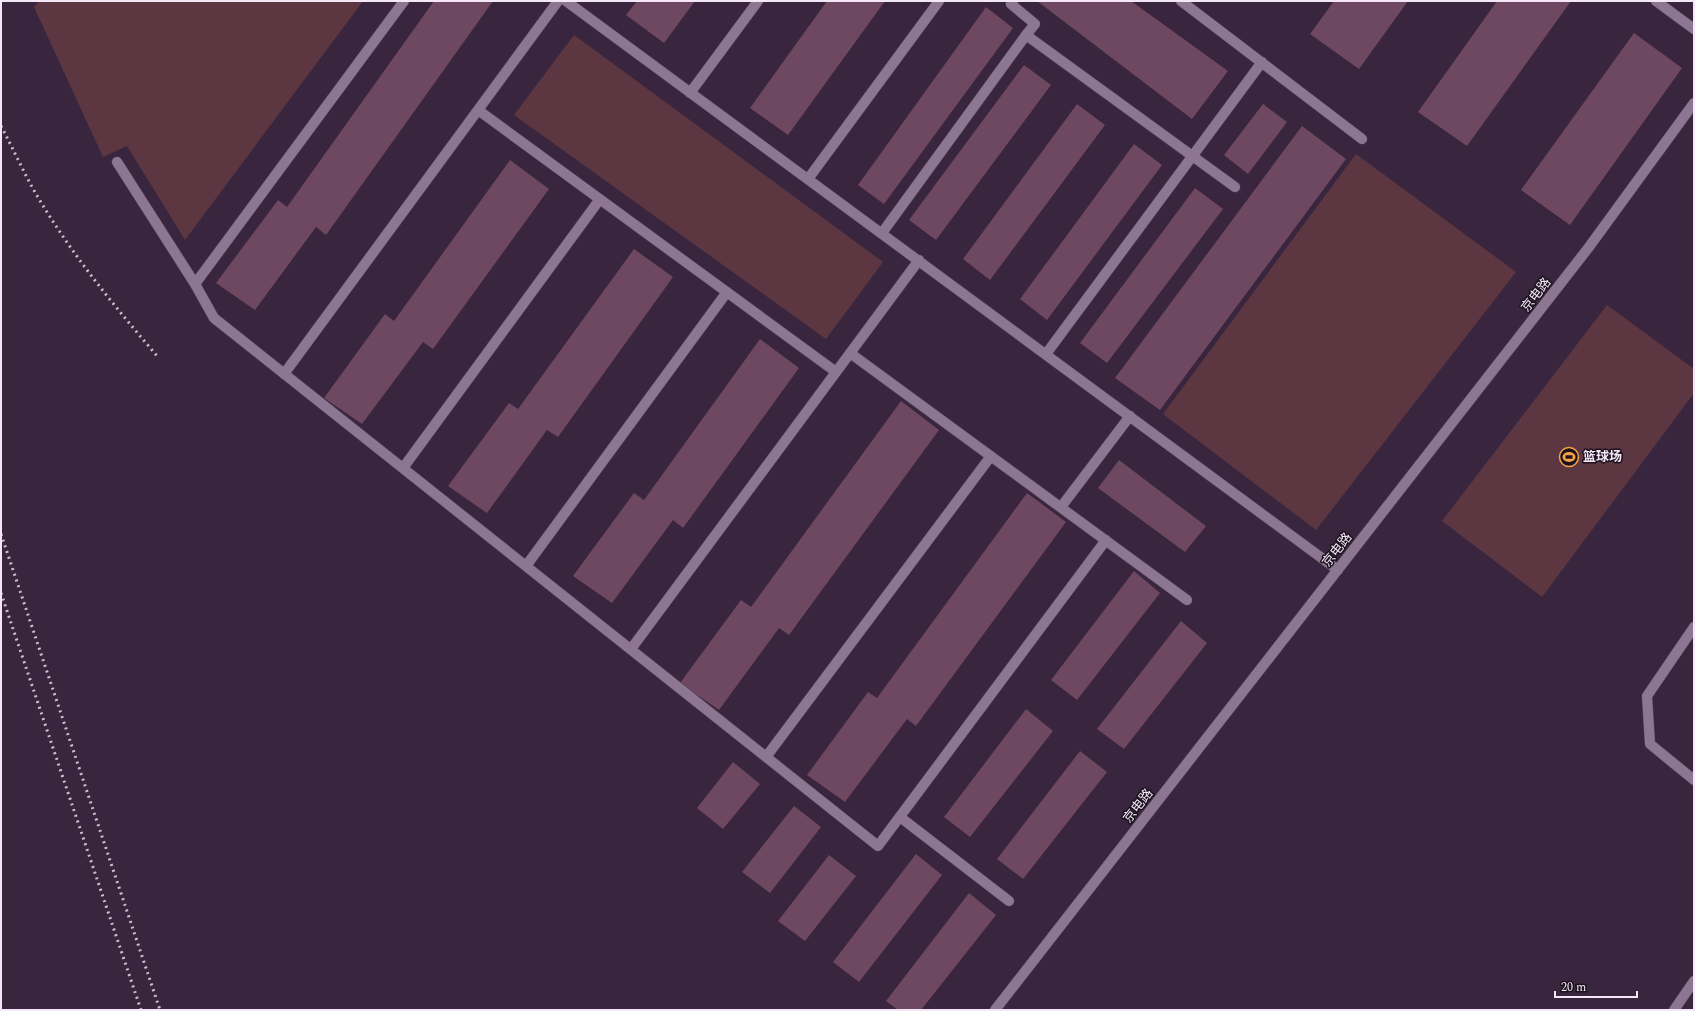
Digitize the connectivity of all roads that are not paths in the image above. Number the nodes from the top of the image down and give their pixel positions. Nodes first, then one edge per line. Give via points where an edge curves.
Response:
1 (404, 1) edge
2 (558, 1) edge
3 (566, 1) edge
4 (758, 1) edge
5 (939, 1) edge
6 (1013, 1) edge
7 (1181, 1) edge
8 (1656, 1) edge
9 (1694, 29) edge
10 (1026, 35) junction
11 (1262, 62) junction
12 (690, 93) junction
13 (1694, 103) edge
14 (478, 110) junction
15 (1362, 139) dead end
16 (1193, 156) junction
17 (117, 162) dead end
18 (808, 179) junction
19 (1235, 187) dead end
20 (600, 199) junction
21 (882, 233) junction
22 (919, 260) junction
23 (195, 284) junction
24 (727, 292) junction
25 (850, 354) junction
26 (1046, 354) junction
27 (836, 372) junction
28 (284, 374) junction
29 (1130, 416) junction
30 (991, 456) junction
31 (403, 468) junction
32 (1061, 507) junction
33 (1106, 540) junction
34 (526, 566) junction
35 (1338, 570) junction
36 (1187, 600) dead end
37 (1694, 627) edge
38 (631, 649) junction
39 (766, 757) junction
40 (1694, 780) edge
41 (900, 817) junction
42 (1009, 901) dead end
43 (1694, 981) edge
44 (995, 1010) edge
45 (1674, 1010) edge

1 - 23 street
2 - 14 street
3 - 12 street
4 - 12 street
5 - 18 street
6 - 10 street via 1010,4 1035,24
7 - 11 street
8 - 9 street
10 - 16 street
10 - 21 street
11 - 15 street
11 - 16 street
12 - 18 street
13 - 35 street, 京电路 via 1589,247
14 - 20 street
14 - 28 street
16 - 19 street
16 - 26 street
17 - 23 street
18 - 21 street
20 - 24 street
20 - 31 street
21 - 22 street
22 - 25 street
22 - 26 street
23 - 28 street via 214,318
24 - 27 street
24 - 34 street
25 - 27 street
25 - 30 street
26 - 29 street
27 - 38 street
28 - 31 street
29 - 32 street
29 - 35 street
30 - 32 street
30 - 39 street
31 - 34 street
32 - 33 street
33 - 36 street
33 - 41 street
34 - 38 street
35 - 44 street, 京电路
37 - 40 street via 1647,696 1650,744
38 - 39 street
39 - 41 street via 878,846
41 - 42 street
43 - 45 street

